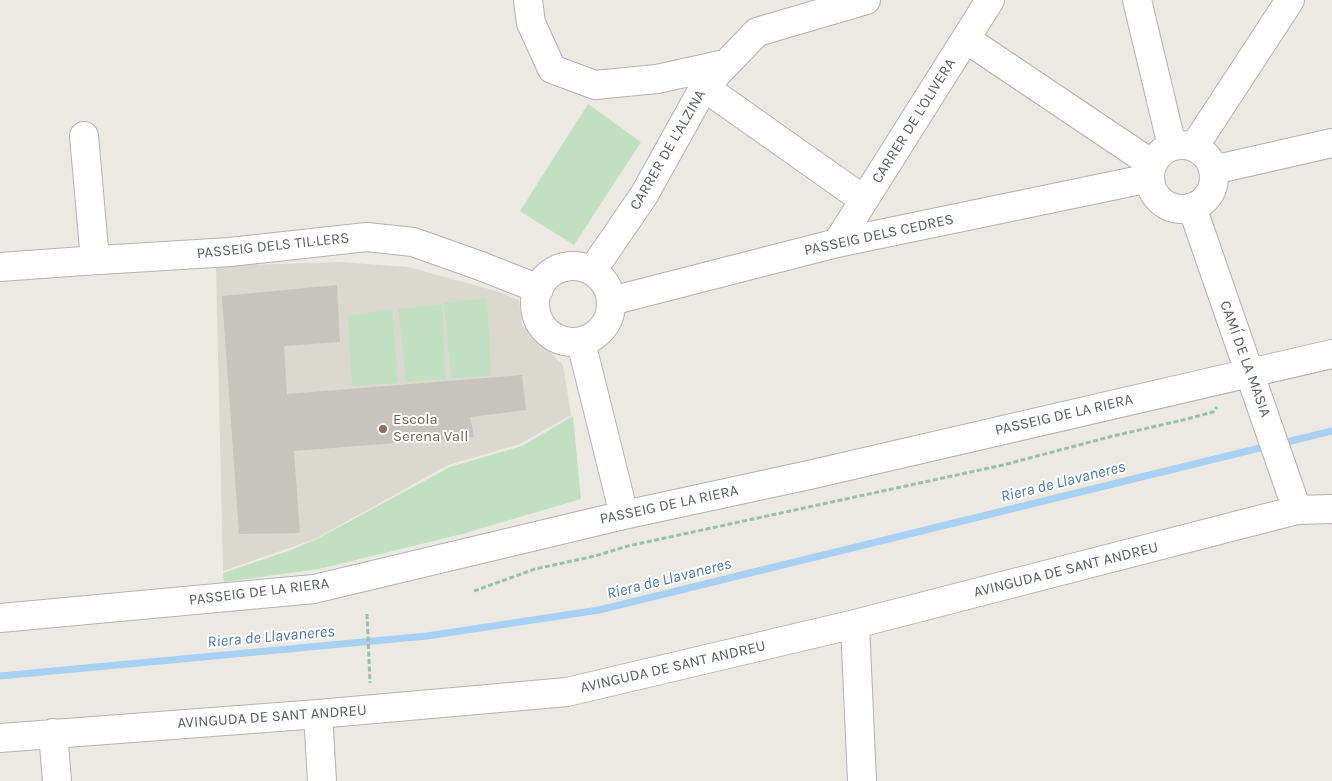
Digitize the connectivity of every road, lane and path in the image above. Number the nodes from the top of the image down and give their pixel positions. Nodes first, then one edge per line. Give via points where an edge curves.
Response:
1 (528, 0) edge
2 (866, 0) edge
3 (990, 0) edge
4 (1137, 0) edge
5 (1290, 0) edge
6 (966, 39) junction
7 (725, 64) junction
8 (704, 87) junction
9 (84, 136) dead end
10 (1332, 143) edge
11 (1167, 159) junction
12 (1213, 170) junction
13 (864, 200) junction
14 (1192, 207) junction
15 (838, 243) junction
16 (95, 260) junction
17 (0, 267) edge
18 (592, 271) junction
19 (539, 289) junction
20 (611, 301) junction
21 (581, 342) junction
22 (1332, 354) edge
23 (1249, 372) junction
24 (1219, 406) dead end
25 (1332, 509) edge
26 (1298, 510) junction
27 (624, 514) junction
28 (474, 590) dead end
29 (367, 614) dead end
30 (0, 618) edge
31 (855, 624) junction
32 (370, 683) dead end
33 (318, 714) junction
34 (53, 733) junction
35 (0, 738) edge
36 (57, 781) edge
37 (322, 781) edge
38 (862, 781) edge

1 - 7 street via 531,23 552,69 595,85 657,79
2 - 7 street, CARRER DE L'ALZINA via 757,32
3 - 6 street, CARRER DE L'OLIVERA
4 - 11 street
5 - 11 street
6 - 11 street
6 - 13 street, CARRER DE L'OLIVERA
7 - 8 street, CARRER DE L'ALZINA
8 - 13 street
8 - 18 street, CARRER DE L'ALZINA via 644,195
9 - 16 street
10 - 12 street
11 - 12 street via 1204,154
11 - 14 street via 1153,191 1166,205 1179,209
11 - 15 street, PASSEIG DELS CEDRES
12 - 14 street via 1210,192
13 - 15 street, CARRER DE L'OLIVERA
14 - 23 street, CAMÍ DE LA MASIA
15 - 20 street, PASSEIG DELS CEDRES
16 - 17 street, PASSEIG DELS TIL·LERS
16 - 19 street, PASSEIG DELS TIL·LERS via 230,252 367,237 413,242
18 - 19 street via 578,266 563,267 550,273
18 - 20 street via 608,288
19 - 21 street via 534,306 544,329 553,337
20 - 21 street via 609,317 603,328
21 - 27 street
22 - 23 street, PASSEIG DE LA RIERA
23 - 26 street, CAMÍ DE LA MASIA
23 - 27 street, PASSEIG DE LA RIERA via 809,475
24 - 28 path via 1213,412 1003,465 535,569
25 - 26 street, AVINGUDA DE SANT ANDREU
26 - 31 street, AVINGUDA DE SANT ANDREU
27 - 30 street, PASSEIG DE LA RIERA via 314,589
29 - 32 path
31 - 33 street, AVINGUDA DE SANT ANDREU via 567,692
31 - 38 street
33 - 34 street, AVINGUDA DE SANT ANDREU
33 - 37 street
34 - 35 street, AVINGUDA DE SANT ANDREU
34 - 36 street

